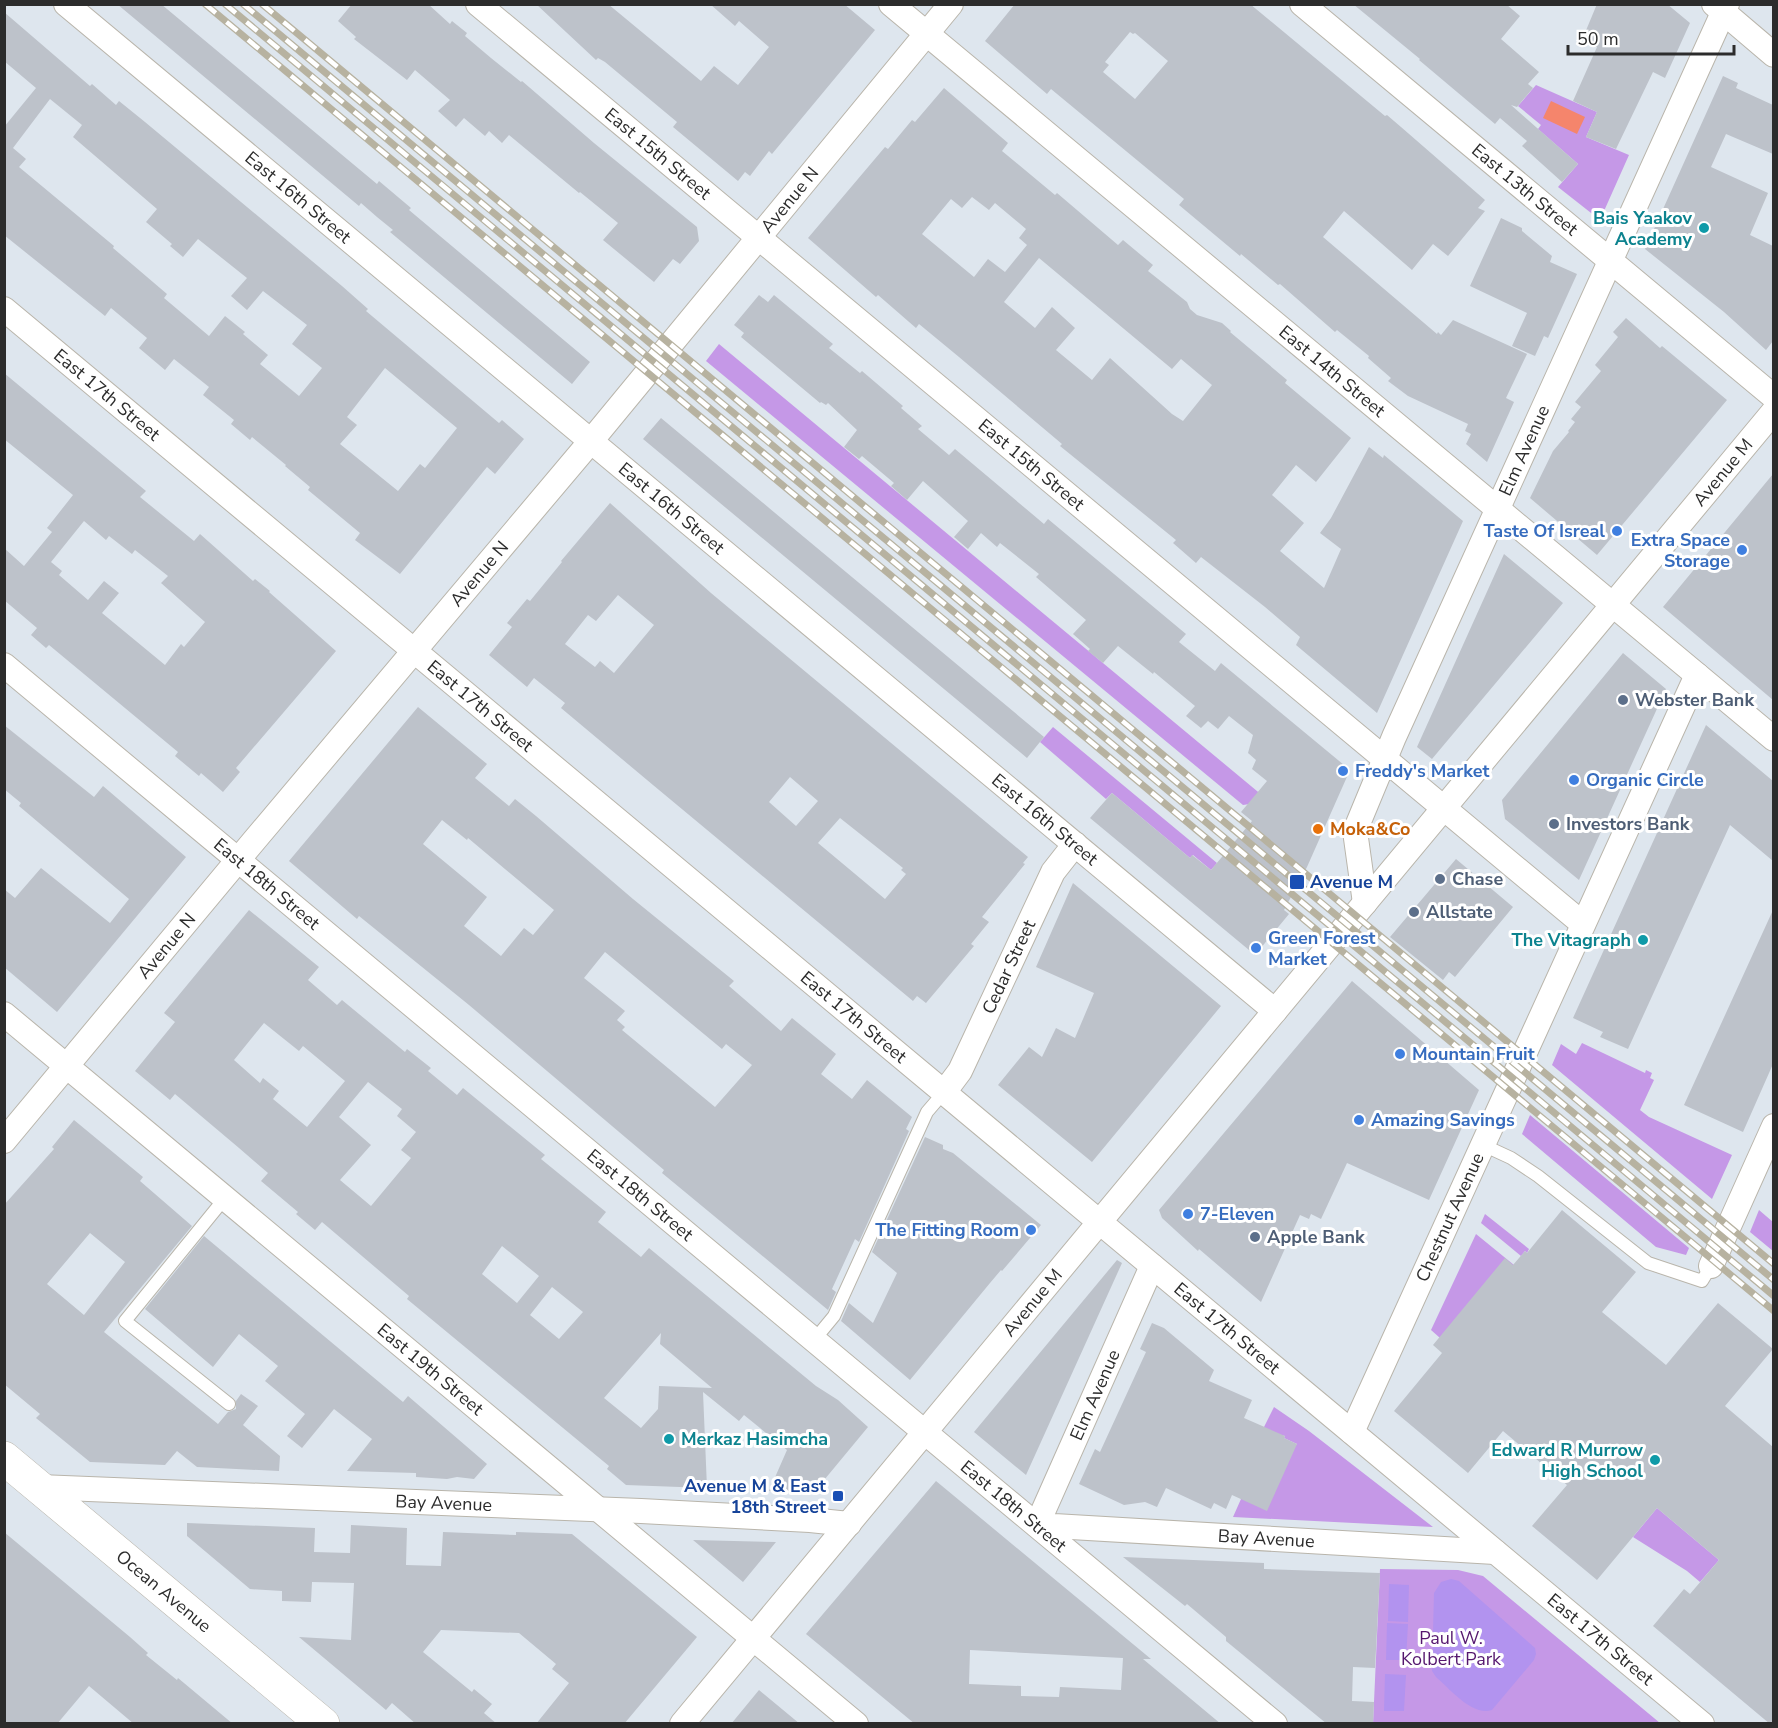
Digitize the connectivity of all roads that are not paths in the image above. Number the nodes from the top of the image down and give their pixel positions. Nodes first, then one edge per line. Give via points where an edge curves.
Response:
1 (66, 4) edge
2 (478, 4) edge
3 (891, 4) edge
4 (951, 4) edge
5 (1302, 4) edge
6 (1721, 7) edge
7 (926, 34) junction
8 (1773, 55) edge
9 (758, 237) junction
10 (1610, 260) junction
11 (4, 309) edge
12 (1773, 398) edge
13 (1773, 411) edge
14 (591, 441) junction
15 (1498, 509) junction
16 (1612, 605) junction
17 (414, 650) junction
18 (4, 665) edge
19 (1697, 675) junction
20 (1773, 740) edge
21 (1385, 758) junction
22 (1443, 808) junction
23 (1075, 844) junction
24 (238, 860) junction
25 (1365, 903) junction
26 (1583, 924) junction
27 (1275, 1011) junction
28 (4, 1014) edge
29 (66, 1065) junction
30 (945, 1091) junction
31 (1773, 1126) edge
32 (4, 1141) edge
33 (1483, 1145) junction
34 (225, 1198) junction
35 (1100, 1221) junction
36 (1152, 1266) junction
37 (1711, 1266) joint
38 (814, 1340) junction
39 (229, 1404) dead end
40 (926, 1432) junction
41 (1352, 1432) junction
42 (4, 1458) edge
43 (39, 1487) junction
44 (599, 1510) junction
45 (849, 1524) junction
46 (1037, 1525) junction
47 (1495, 1551) junction
48 (754, 1638) junction
49 (323, 1724) edge
50 (682, 1724) edge
51 (856, 1724) edge
52 (1275, 1724) edge
53 (1702, 1724) edge

1 - 14 street, East 16th Street
2 - 9 street, East 15th Street
3 - 7 street, East 14th Street
4 - 7 street, Avenue N
5 - 10 street, East 13th Street
6 - 8 street
6 - 10 street, Elm Avenue
7 - 9 street, Avenue N
7 - 15 street, East 14th Street
9 - 14 street, Avenue N
9 - 21 street, East 15th Street
10 - 12 street, East 13th Street
10 - 15 street, Elm Avenue
11 - 17 street, East 17th Street
13 - 16 street, Avenue M
14 - 17 street, Avenue N
14 - 23 street, East 16th Street
15 - 16 street, East 14th Street
15 - 21 street, Elm Avenue
16 - 19 street, East 14th Street
16 - 22 street, Avenue M
17 - 24 street, Avenue N
17 - 30 street, East 17th Street
18 - 24 street, East 18th Street
19 - 20 street, East 14th Street
19 - 26 street, Chestnut Avenue
21 - 22 street, East 15th Street
21 - 25 street, Elm Avenue via 1356,831
22 - 25 street, Avenue M
22 - 26 street, East 15th Street
23 - 27 street, East 16th Street
23 - 30 street, Cedar Street via 1053,872 960,1071
24 - 29 street, Avenue N
24 - 38 street, East 18th Street
25 - 27 street, Avenue M
26 - 33 street, Chestnut Avenue
27 - 35 street, Avenue M
28 - 29 street, East 19th Street
29 - 32 street, Avenue N
29 - 34 street, East 19th Street
30 - 35 street, East 17th Street
30 - 38 lane via 927,1112 834,1316
31 - 37 street
33 - 37 lane via 1539,1176 1648,1263 1702,1281
33 - 41 street, Chestnut Avenue
34 - 39 lane via 125,1321
34 - 44 street, East 19th Street
35 - 36 street, East 17th Street
35 - 40 street, Avenue M
36 - 41 street, East 17th Street
36 - 46 street, Elm Avenue
38 - 40 street, East 18th Street
40 - 45 street, Avenue M
40 - 46 street, East 18th Street
41 - 47 street, East 17th Street
42 - 43 main road, Ocean Avenue
43 - 44 street, Bay Avenue
43 - 49 main road, Ocean Avenue
44 - 45 street, Bay Avenue
44 - 48 street, East 19th Street
45 - 48 street, Avenue M
46 - 47 street, Bay Avenue
46 - 52 street, East 18th Street
47 - 53 street, East 17th Street
48 - 50 street, Avenue M
48 - 51 street, East 19th Street

